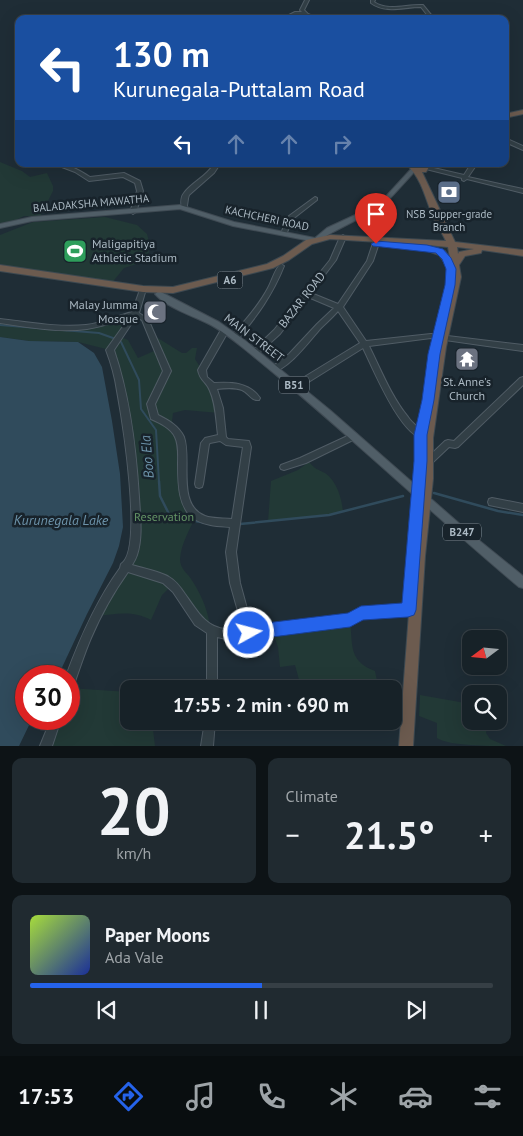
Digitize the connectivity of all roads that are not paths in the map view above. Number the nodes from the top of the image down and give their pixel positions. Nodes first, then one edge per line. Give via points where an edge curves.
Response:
1 (307, 0) edge
2 (373, 0) edge
3 (306, 14) joint
4 (292, 15) edge
5 (429, 15) edge
6 (523, 112) edge
7 (509, 115) edge
8 (509, 142) edge
9 (523, 148) edge
10 (66, 167) edge
11 (215, 167) edge
12 (417, 167) edge
13 (418, 167) edge
14 (422, 167) edge
15 (472, 167) edge
16 (464, 179) junction
17 (523, 191) edge
18 (315, 199) dead end
19 (184, 208) junction
20 (133, 212) junction
21 (0, 226) edge
22 (444, 230) junction
23 (284, 233) junction
24 (342, 239) junction
25 (316, 240) junction
26 (376, 242) junction
27 (427, 246) junction
28 (449, 247) junction
29 (478, 249) junction
30 (523, 255) edge
31 (453, 264) junction
32 (281, 266) junction
33 (0, 268) edge
34 (0, 273) edge
35 (143, 291) junction
36 (159, 294) junction
37 (306, 294) junction
38 (340, 307) junction
39 (135, 314) junction
40 (0, 321) edge
41 (225, 330) junction
42 (235, 337) junction
43 (440, 337) junction
44 (364, 344) junction
45 (523, 348) edge
46 (255, 352) junction
47 (275, 369) junction
48 (523, 380) edge
49 (212, 386) junction
50 (296, 386) junction
51 (256, 398) dead end
52 (354, 436) junction
53 (424, 437) junction
54 (222, 438) junction
55 (427, 463) junction
56 (284, 467) dead end
57 (199, 484) dead end
58 (421, 496) junction
59 (492, 502) dead end
60 (523, 508) edge
61 (235, 523) junction
62 (124, 567) junction
63 (523, 583) edge
64 (412, 610) junction
65 (212, 632) junction
66 (249, 633) junction
67 (76, 665) edge
68 (212, 680) edge
69 (52, 730) edge
70 (209, 730) edge
71 (46, 746) edge
72 (208, 746) edge
73 (399, 746) edge
74 (406, 746) edge

1 - 3 street via 302,10
2 - 5 street via 378,7 386,9 422,6
3 - 4 street
6 - 7 highway
8 - 9 street
10 - 20 street via 89,179 124,175 138,182 140,191
11 - 19 street via 186,194
12 - 25 main road via 381,205
13 - 22 highway
14 - 16 street
15 - 16 street
16 - 17 street
18 - 23 street via 291,217
19 - 20 main road, BALADAKSHA MAWATHA
19 - 23 main road, KACHCHERI ROAD via 233,224
20 - 21 main road, BALADAKSHA MAWATHA via 32,219
22 - 27 highway via 441,237
22 - 28 highway
22 - 29 highway via 458,242
23 - 25 main road, KACHCHERI ROAD
24 - 25 highway, A6
24 - 26 highway, A6
24 - 32 highway, A6 via 316,244
24 - 37 street, BAZAR ROAD via 333,260
25 - 35 highway, A6 via 279,262 259,269 178,289
26 - 27 highway, A6
26 - 38 street via 370,261
27 - 28 highway, A6
27 - 31 highway via 442,253
28 - 29 highway, A6
28 - 31 highway
29 - 30 highway, A6
29 - 31 highway via 462,254
31 - 43 highway via 456,287
32 - 36 highway, A6 via 202,288
32 - 42 street via 264,304
33 - 35 highway, A6
34 - 35 highway, A6
35 - 36 highway, A6
35 - 39 street
36 - 41 main road, MAIN STREET / B51
37 - 38 street
37 - 46 street, BAZAR ROAD via 269,342
38 - 44 street
38 - 47 street
39 - 40 street via 79,327
39 - 61 street via 145,319 167,371 151,404 154,417 177,431 180,438 183,491 187,502 196,516
39 - 62 street via 110,350 115,359 125,413 137,529 133,554
41 - 42 main road, MAIN STREET / B51
41 - 49 street via 202,370 205,381
42 - 46 main road, MAIN STREET / B51
43 - 44 street
43 - 45 street
43 - 53 highway
44 - 50 street
44 - 53 street via 400,412
46 - 47 main road, MAIN STREET / B51
47 - 50 main road, MAIN STREET / B51
48 - 55 street via 455,445 448,443
49 - 51 street via 241,387 251,390
49 - 54 street
50 - 52 main road, MAIN STREET / B51
52 - 56 street
52 - 58 main road, MAIN STREET / B51
53 - 55 highway
53 - 58 highway
54 - 57 street via 205,442
54 - 61 street via 226,442 246,442 247,447
55 - 58 highway
58 - 63 main road, B247
58 - 64 highway
59 - 60 street
61 - 66 street via 232,552 235,584
62 - 65 street via 166,580 199,622
62 - 67 street via 96,616
64 - 66 street via 361,613 350,620
64 - 73 highway
64 - 74 highway
65 - 66 street
65 - 68 street
69 - 71 street
70 - 72 street

